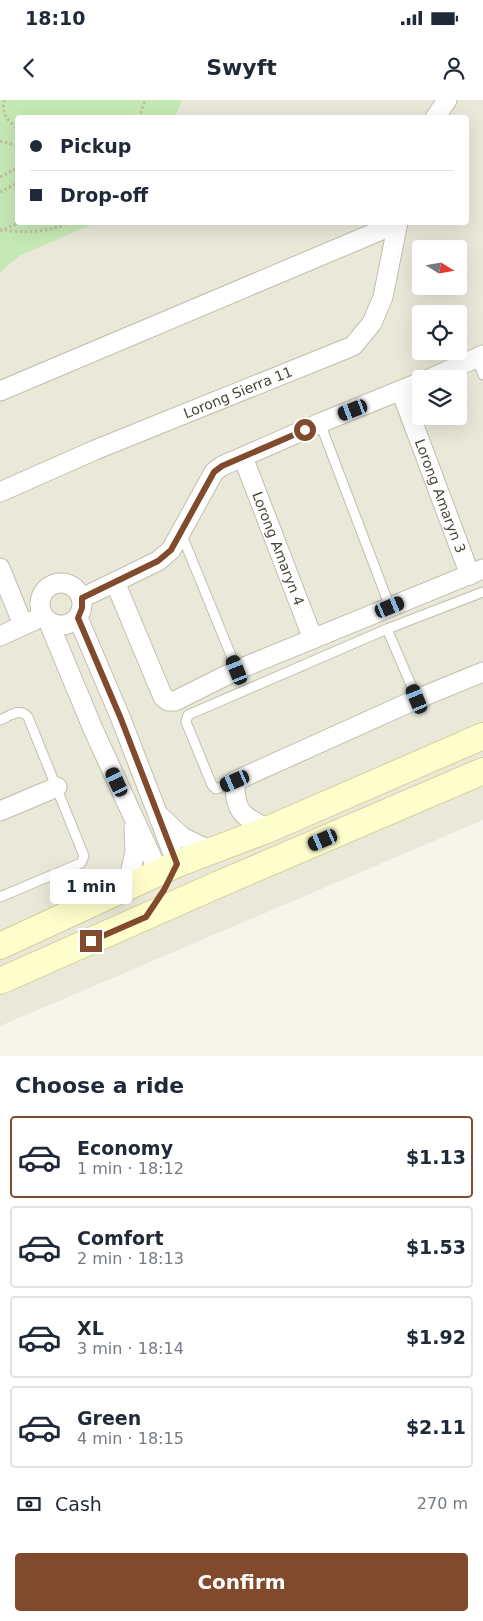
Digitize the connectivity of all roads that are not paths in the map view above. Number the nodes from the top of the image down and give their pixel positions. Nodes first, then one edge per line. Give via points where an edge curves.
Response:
1 (447, 100) edge
2 (438, 115) edge
3 (393, 225) edge
4 (398, 225) edge
5 (481, 363) edge
6 (458, 370) edge
7 (412, 386) edge
8 (0, 391) edge
9 (402, 391) junction
10 (320, 423) junction
11 (243, 458) junction
12 (0, 492) edge
13 (181, 533) junction
14 (0, 568) edge
15 (476, 572) edge
16 (114, 582) junction
17 (483, 592) edge
18 (82, 598) junction
19 (390, 607) junction
20 (78, 618) junction
21 (46, 619) junction
22 (23, 626) junction
23 (388, 629) junction
24 (0, 636) edge
25 (313, 639) junction
26 (237, 670) junction
27 (483, 672) edge
28 (417, 699) junction
29 (0, 720) edge
30 (483, 736) edge
31 (483, 771) edge
32 (235, 781) junction
33 (57, 787) junction
34 (155, 810) junction
35 (0, 811) edge
36 (133, 817) junction
37 (269, 829) junction
38 (211, 851) junction
39 (169, 872) junction
40 (217, 885) junction
41 (127, 888) junction
42 (0, 897) edge
43 (146, 917) junction
44 (0, 946) edge
45 (0, 981) edge

1 - 2 street
3 - 8 street
4 - 12 street, Lorong Sierra 11 via 383,298 372,324 353,346 95,450
5 - 6 street
7 - 9 street
9 - 10 street
9 - 15 street, Lorong Amaryn 3
10 - 11 street
10 - 19 lane
11 - 13 street via 214,472
11 - 25 street, Lorong Amaryn 4
13 - 16 street via 171,550 158,561
13 - 26 lane
14 - 22 street
15 - 19 street
16 - 18 street
16 - 26 street via 163,697 168,701 175,701
17 - 23 lane
18 - 20 street
18 - 21 street via 68,584 49,586 39,603
19 - 25 street
20 - 21 street via 68,625 55,625
20 - 34 street
21 - 22 street
21 - 36 street
22 - 24 street
23 - 28 lane
23 - 32 lane via 188,715 186,722 212,785 216,789
25 - 26 street
27 - 28 street
28 - 32 street
29 - 33 lane via 24,712
30 - 37 street
31 - 40 street
32 - 37 street via 235,799 241,812
33 - 35 street
33 - 42 lane via 84,856 81,863
34 - 38 street via 182,837
34 - 39 street
36 - 39 street
36 - 41 street via 135,851
37 - 38 street
38 - 39 street
39 - 40 street via 196,884
39 - 41 street
39 - 43 street
40 - 43 street
41 - 44 street
43 - 45 street

